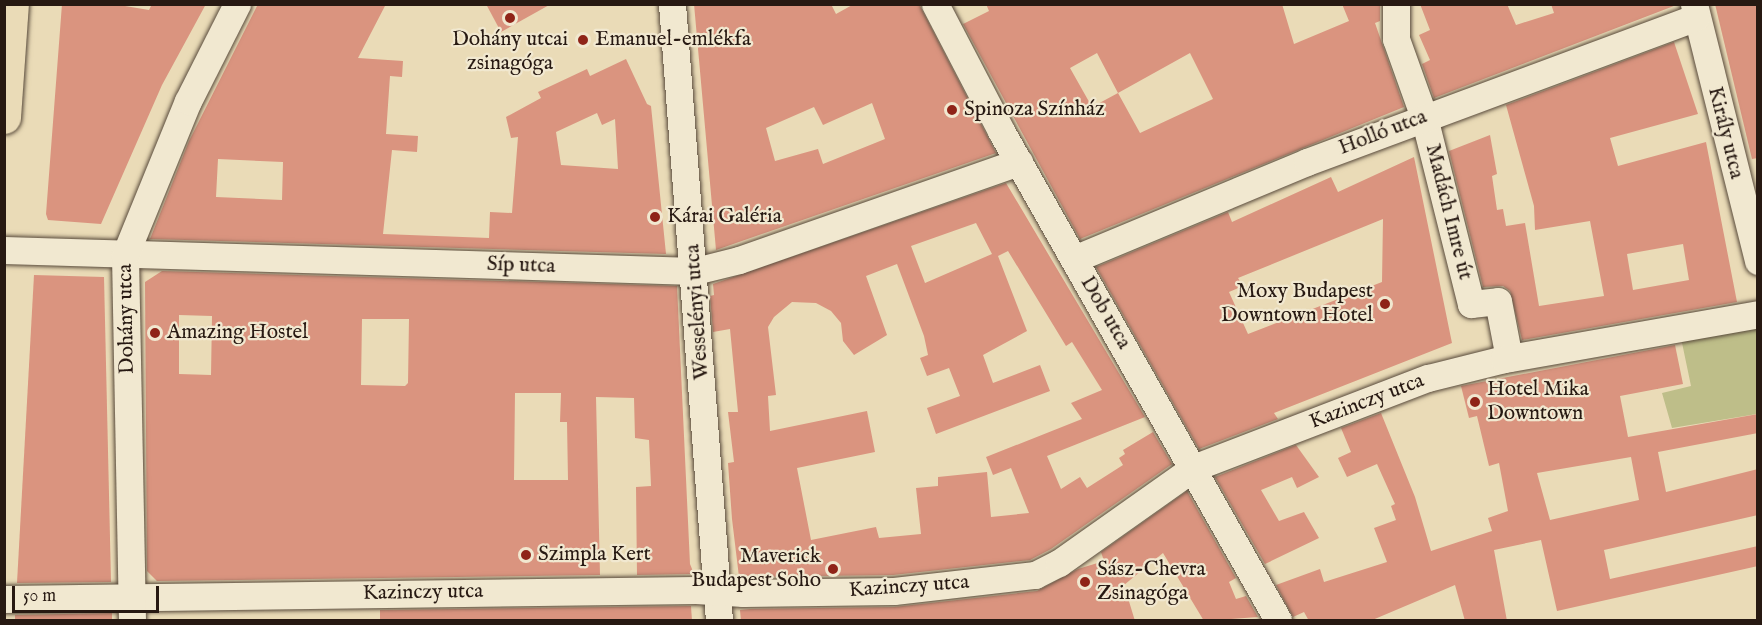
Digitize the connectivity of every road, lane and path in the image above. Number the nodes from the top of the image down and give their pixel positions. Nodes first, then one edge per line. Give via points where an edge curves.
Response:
1 (12, 4) edge
2 (237, 4) edge
3 (672, 4) edge
4 (935, 4) edge
5 (1396, 4) edge
6 (1695, 11) edge
7 (4, 117) edge
8 (1424, 117) junction
9 (1019, 162) junction
10 (4, 250) edge
11 (126, 255) junction
12 (1074, 259) junction
13 (1758, 261) edge
14 (695, 271) junction
15 (1758, 314) edge
16 (1509, 358) junction
17 (1193, 468) junction
18 (717, 591) junction
19 (4, 599) edge
20 (132, 609) edge
21 (719, 621) edge
22 (1278, 621) edge

1 - 7 main road
2 - 11 street, Dohány utca via 188,101
3 - 14 street, Wesselényi utca
4 - 9 street, Dob utca
5 - 8 street, Madách Imre út via 1396,39
6 - 8 street, Holló utca
6 - 13 street, Király utca
8 - 12 street, Holló utca
8 - 16 street, Madách Imre út via 1471,304 1498,301
9 - 12 street, Dob utca
9 - 14 street, Síp utca via 739,260
10 - 11 street, Síp utca
11 - 14 street, Síp utca
11 - 20 street, Dohány utca
12 - 17 street, Dob utca
14 - 18 street, Wesselényi utca
15 - 16 street, Kazinczy utca
16 - 17 street, Kazinczy utca via 1428,378
17 - 18 street, Kazinczy utca via 1059,563 1035,575 894,591
17 - 22 street, Dob utca
18 - 20 street, Kazinczy utca
18 - 21 street, Wesselényi utca
19 - 20 street, Kazinczy utca

